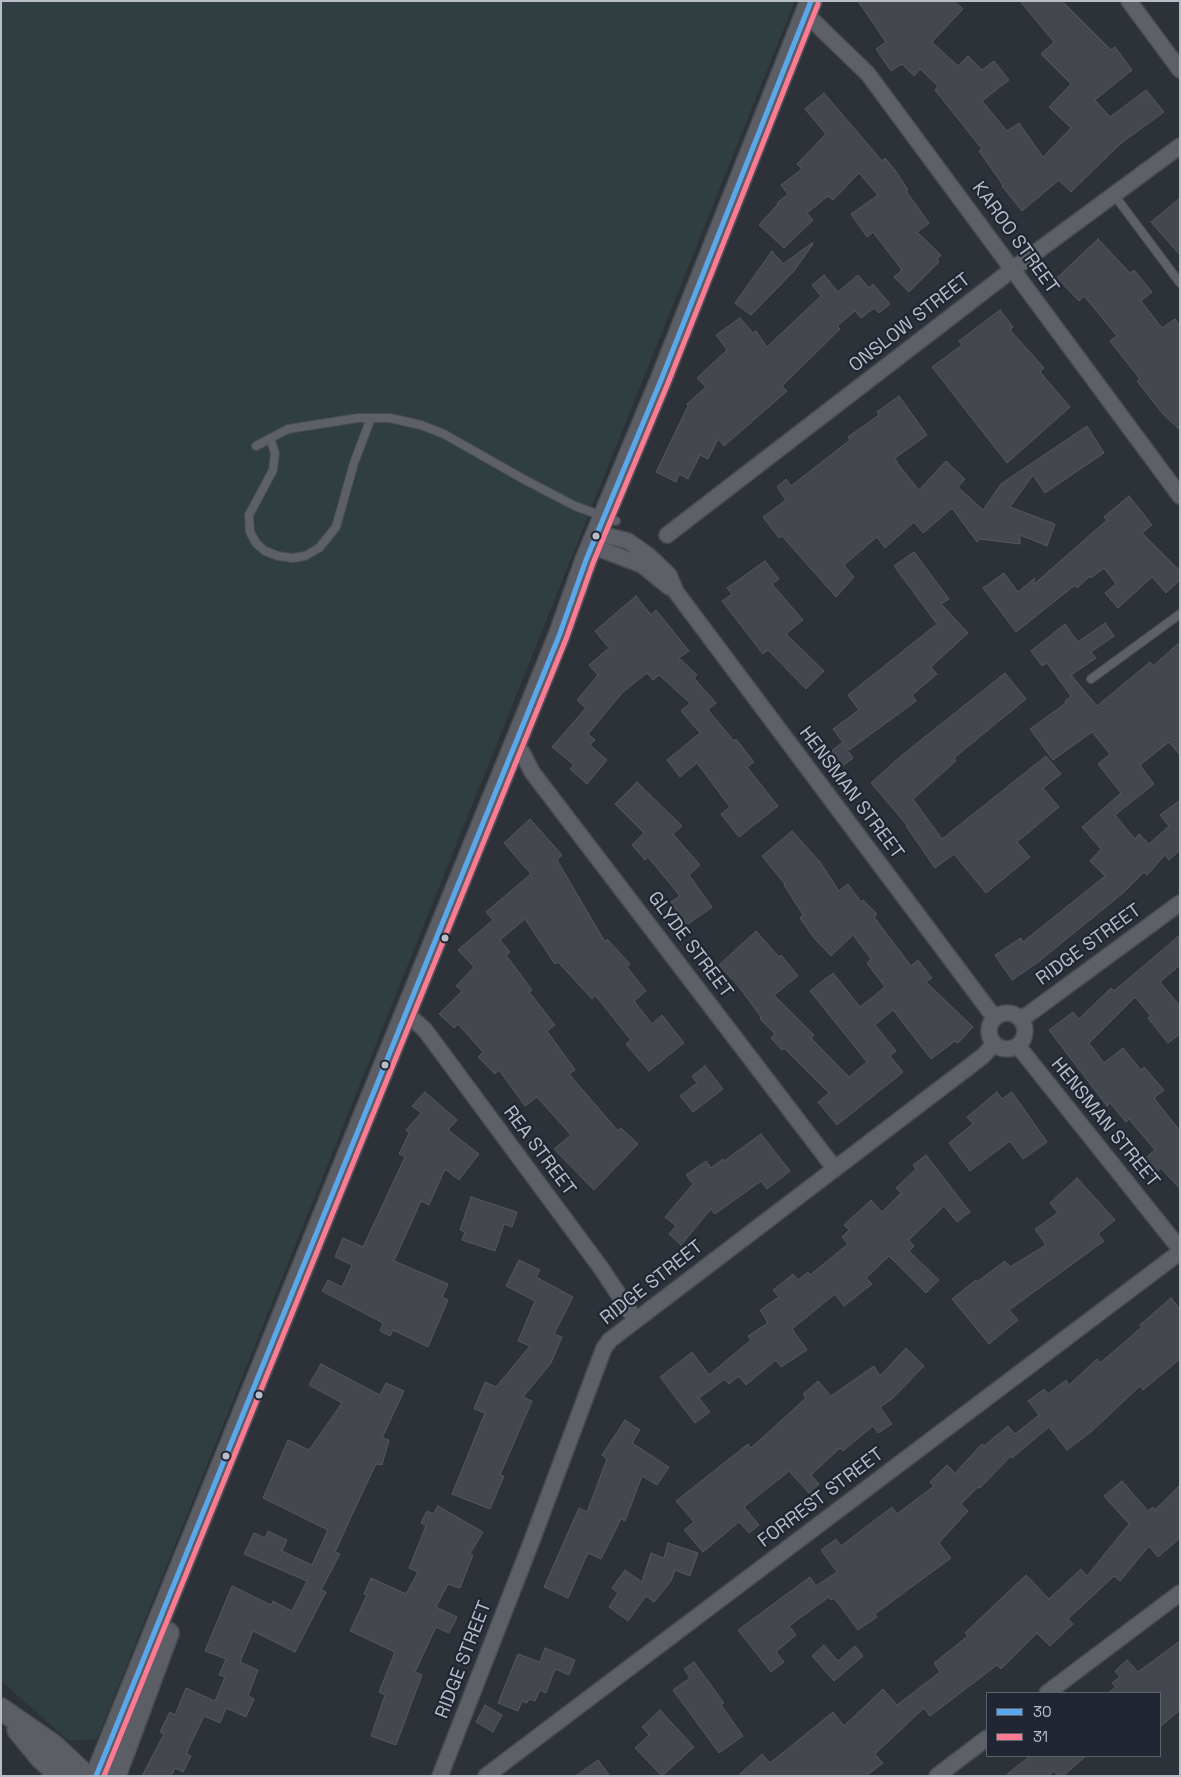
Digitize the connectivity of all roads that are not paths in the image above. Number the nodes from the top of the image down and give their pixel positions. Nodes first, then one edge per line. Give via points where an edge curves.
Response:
1 (1128, 1) edge
2 (813, 10) edge
3 (1180, 70) edge
4 (1180, 146) edge
5 (1115, 196) junction
6 (1013, 269) junction
7 (1180, 283) edge
8 (371, 418) junction
9 (270, 438) junction
10 (256, 446) dead end
11 (1180, 496) edge
12 (604, 534) junction
13 (667, 534) dead end
14 (1180, 614) edge
15 (1090, 679) dead end
16 (518, 750) junction
17 (1180, 904) edge
18 (409, 1016) junction
19 (994, 1017) junction
20 (1022, 1019) junction
21 (994, 1044) junction
22 (1018, 1046) junction
23 (835, 1169) junction
24 (1180, 1250) edge
25 (635, 1319) junction
26 (1180, 1593) edge
27 (1048, 1692) edge
28 (1, 1709) edge
29 (986, 1739) edge
30 (61, 1776) edge
31 (86, 1776) edge
32 (96, 1776) edge
33 (116, 1776) edge
34 (440, 1776) edge
35 (486, 1776) edge
36 (937, 1776) edge

1 - 3 street
2 - 6 street, KAROO STREET via 868,74
2 - 12 main road
4 - 5 street, ONSLOW STREET
5 - 6 street, ONSLOW STREET
5 - 7 lane
6 - 11 street, KAROO STREET
6 - 13 street, ONSLOW STREET
8 - 9 lane via 288,428
8 - 9 lane via 336,527 319,548 305,556 293,558 265,551 250,532 249,515 273,470 275,453
8 - 12 lane via 390,418 444,434 574,506
9 - 10 lane
12 - 16 main road
12 - 19 street, HENSMAN STREET via 628,541 669,575 676,592
14 - 15 lane
16 - 18 main road
16 - 23 street, GLYDE STREET
17 - 20 street, RIDGE STREET
18 - 25 street, REA STREET via 425,1030
18 - 32 main road
18 - 33 main road via 208,1524
19 - 20 street via 1008,1013
19 - 21 street via 989,1033
20 - 22 street via 1026,1032
21 - 22 street via 1002,1049
21 - 23 street, RIDGE STREET via 984,1056
22 - 24 street, HENSMAN STREET
23 - 25 street, RIDGE STREET
24 - 35 street, FORREST STREET
25 - 34 street, RIDGE STREET via 604,1348
26 - 27 street
28 - 30 main road via 41,1758
28 - 31 main road via 53,1745
29 - 36 street

